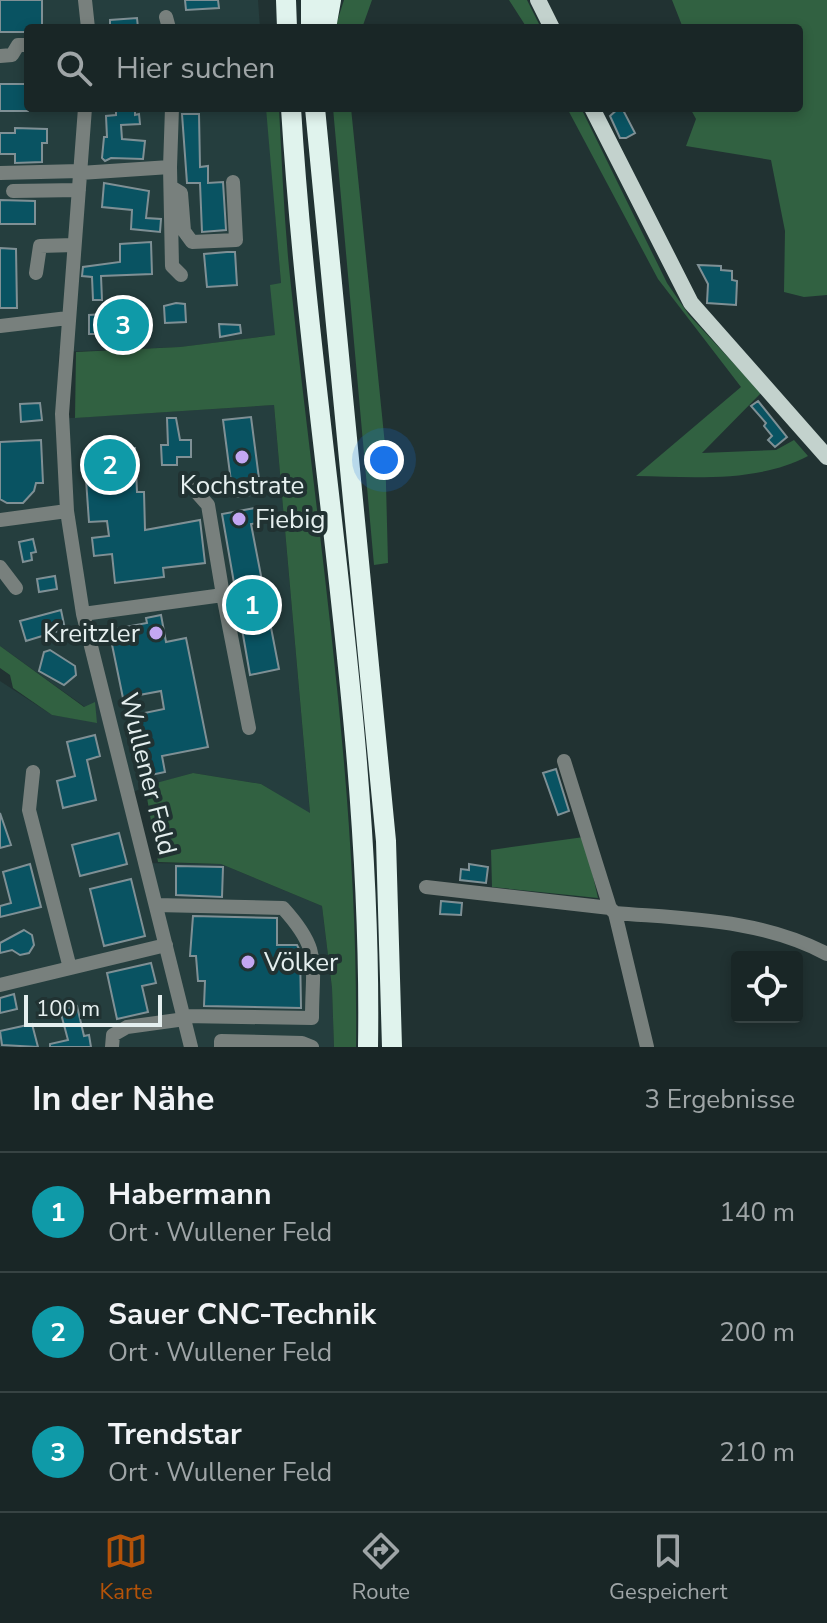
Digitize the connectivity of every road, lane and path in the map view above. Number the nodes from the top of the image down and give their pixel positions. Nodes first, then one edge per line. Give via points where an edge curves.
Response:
1 (85, 0) edge
2 (286, 0) edge
3 (311, 0) edge
4 (331, 0) edge
5 (538, 0) edge
6 (88, 24) edge
7 (287, 24) edge
8 (311, 24) edge
9 (327, 24) edge
10 (550, 24) edge
11 (24, 45) edge
12 (0, 56) edge
13 (85, 112) edge
14 (172, 112) edge
15 (291, 112) edge
16 (315, 112) edge
17 (594, 112) edge
18 (170, 167) junction
19 (80, 172) junction
20 (0, 173) edge
21 (233, 182) dead end
22 (171, 187) junction
23 (79, 190) junction
24 (13, 191) dead end
25 (74, 245) junction
26 (36, 273) dead end
27 (181, 275) dead end
28 (68, 318) junction
29 (0, 326) edge
30 (827, 457) edge
31 (192, 487) dead end
32 (67, 511) junction
33 (0, 520) edge
34 (0, 567) edge
35 (16, 588) dead end
36 (223, 595) junction
37 (83, 614) junction
38 (249, 728) dead end
39 (564, 761) dead end
40 (33, 772) dead end
41 (426, 887) dead end
42 (156, 905) junction
43 (613, 910) junction
44 (166, 945) junction
45 (827, 954) edge
46 (70, 968) junction
47 (0, 985) edge
48 (223, 1017) junction
49 (184, 1018) junction
50 (221, 1044) edge
51 (112, 1047) edge
52 (191, 1047) edge
53 (312, 1047) edge
54 (368, 1047) edge
55 (392, 1047) edge
56 (647, 1047) edge

1 - 6 street
2 - 7 highway
3 - 8 highway
4 - 9 highway
5 - 10 main road
11 - 12 street via 12,55
13 - 19 street, Wullener Feld
14 - 18 street
15 - 54 highway via 357,772 369,967
16 - 55 highway via 384,811
17 - 30 main road via 691,303
18 - 19 street
18 - 22 street
19 - 20 street
19 - 23 street, Wullener Feld
21 - 22 street via 236,240 229,242 192,242 184,231 181,193
22 - 27 street via 172,266
23 - 24 street
23 - 25 street, Wullener Feld
25 - 26 street via 40,246
25 - 28 street, Wullener Feld
28 - 29 street
28 - 32 street, Wullener Feld via 62,414
31 - 36 street via 208,505
32 - 33 street
32 - 37 street, Wullener Feld
34 - 35 street
36 - 37 street
36 - 38 street
37 - 42 street, Wullener Feld
39 - 43 street
40 - 46 street via 29,810
41 - 43 street
42 - 44 street, Wullener Feld
42 - 48 street via 283,908 307,934 313,950 312,1018
43 - 45 street via 752,926 788,935
43 - 56 street
44 - 46 street
44 - 49 street, Wullener Feld
46 - 47 street
48 - 49 street
48 - 50 street
49 - 51 street via 127,1027 113,1035
49 - 52 street, Wullener Feld
50 - 53 street

